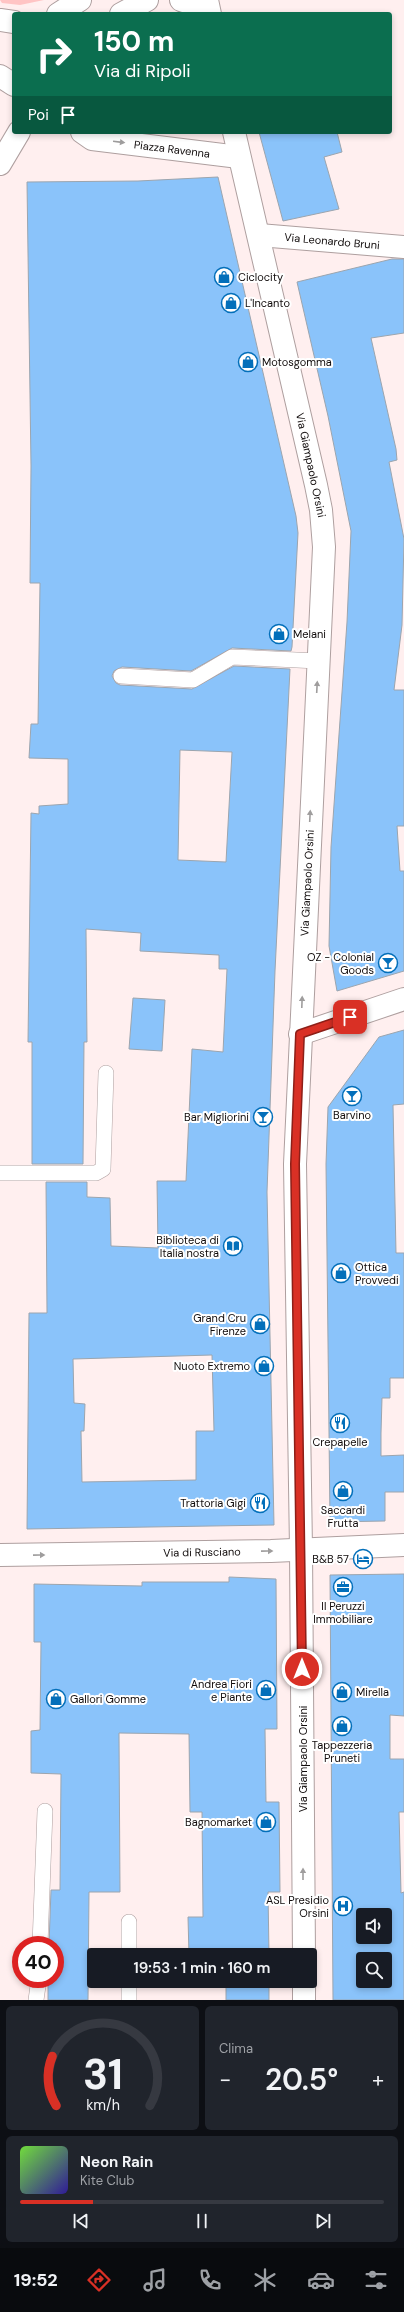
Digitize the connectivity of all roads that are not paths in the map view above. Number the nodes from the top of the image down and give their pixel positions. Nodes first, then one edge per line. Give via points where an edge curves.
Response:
1 (80, 0) edge
2 (147, 0) edge
3 (181, 0) edge
4 (207, 0) edge
5 (61, 12) edge
6 (124, 12) edge
7 (203, 12) edge
8 (210, 12) edge
9 (0, 20) edge
10 (12, 22) edge
11 (0, 76) edge
12 (12, 84) edge
13 (18, 134) edge
14 (85, 134) edge
15 (234, 134) edge
16 (239, 157) junction
17 (0, 164) edge
18 (259, 235) junction
19 (404, 247) edge
20 (318, 661) junction
21 (121, 676) dead end
22 (404, 999) edge
23 (300, 1034) junction
24 (106, 1073) dead end
25 (0, 1173) edge
26 (404, 1545) edge
27 (301, 1549) junction
28 (0, 1555) edge
29 (45, 1811) dead end
30 (129, 1922) dead end
31 (40, 1936) edge
32 (129, 1948) edge
33 (304, 1948) edge
34 (38, 1988) edge
35 (129, 1988) edge
36 (304, 1988) edge
37 (36, 2000) edge
38 (129, 2000) edge
39 (304, 2000) edge

1 - 5 street
2 - 6 street
3 - 7 street via 193,4
4 - 8 street
9 - 10 street
11 - 12 street
13 - 17 street
14 -> 16 street, Piazza Ravenna via 92,139
15 - 16 street
16 - 18 street, Via Giampaolo Orsini
18 - 19 street, Via Leonardo Bruni
18 - 20 street, Via Giampaolo Orsini via 321,510 324,547
20 - 21 lane via 232,658 193,680
23 -> 20 street, Via Giampaolo Orsini
22 - 23 street
23 - 27 street, Via Giampaolo Orsini via 295,1164
24 - 25 lane via 103,1169 96,1173
26 - 27 street, Via di Rusciano
28 -> 27 street, Via di Rusciano
33 -> 27 street, Via Giampaolo Orsini
29 - 31 lane
30 - 32 lane
34 - 37 lane
35 - 38 lane
36 - 39 street

